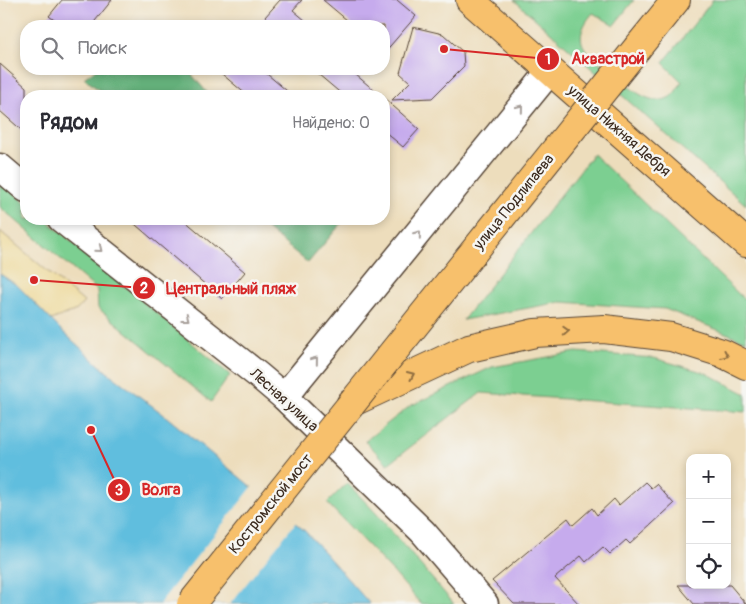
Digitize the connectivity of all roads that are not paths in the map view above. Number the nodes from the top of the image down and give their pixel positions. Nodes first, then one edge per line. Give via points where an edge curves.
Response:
1 (470, 0) edge
2 (676, 0) edge
3 (550, 71) junction
4 (0, 167) edge
5 (20, 184) edge
6 (69, 225) edge
7 (746, 243) edge
8 (746, 365) edge
9 (284, 397) junction
10 (351, 404) junction
11 (191, 604) edge
12 (485, 604) edge

1 - 3 highway, улица Нижняя Дебря
2 - 10 highway, улица Подлипаева, bridge
3 - 7 highway, улица Нижняя Дебря
9 -> 3 street
4 - 5 street
6 -> 9 street, Лесная улица
10 -> 8 highway via 469,348 535,333 604,329 671,336 722,353
9 - 12 street, Лесная улица via 423,532
10 - 11 highway, Костромской мост, bridge

